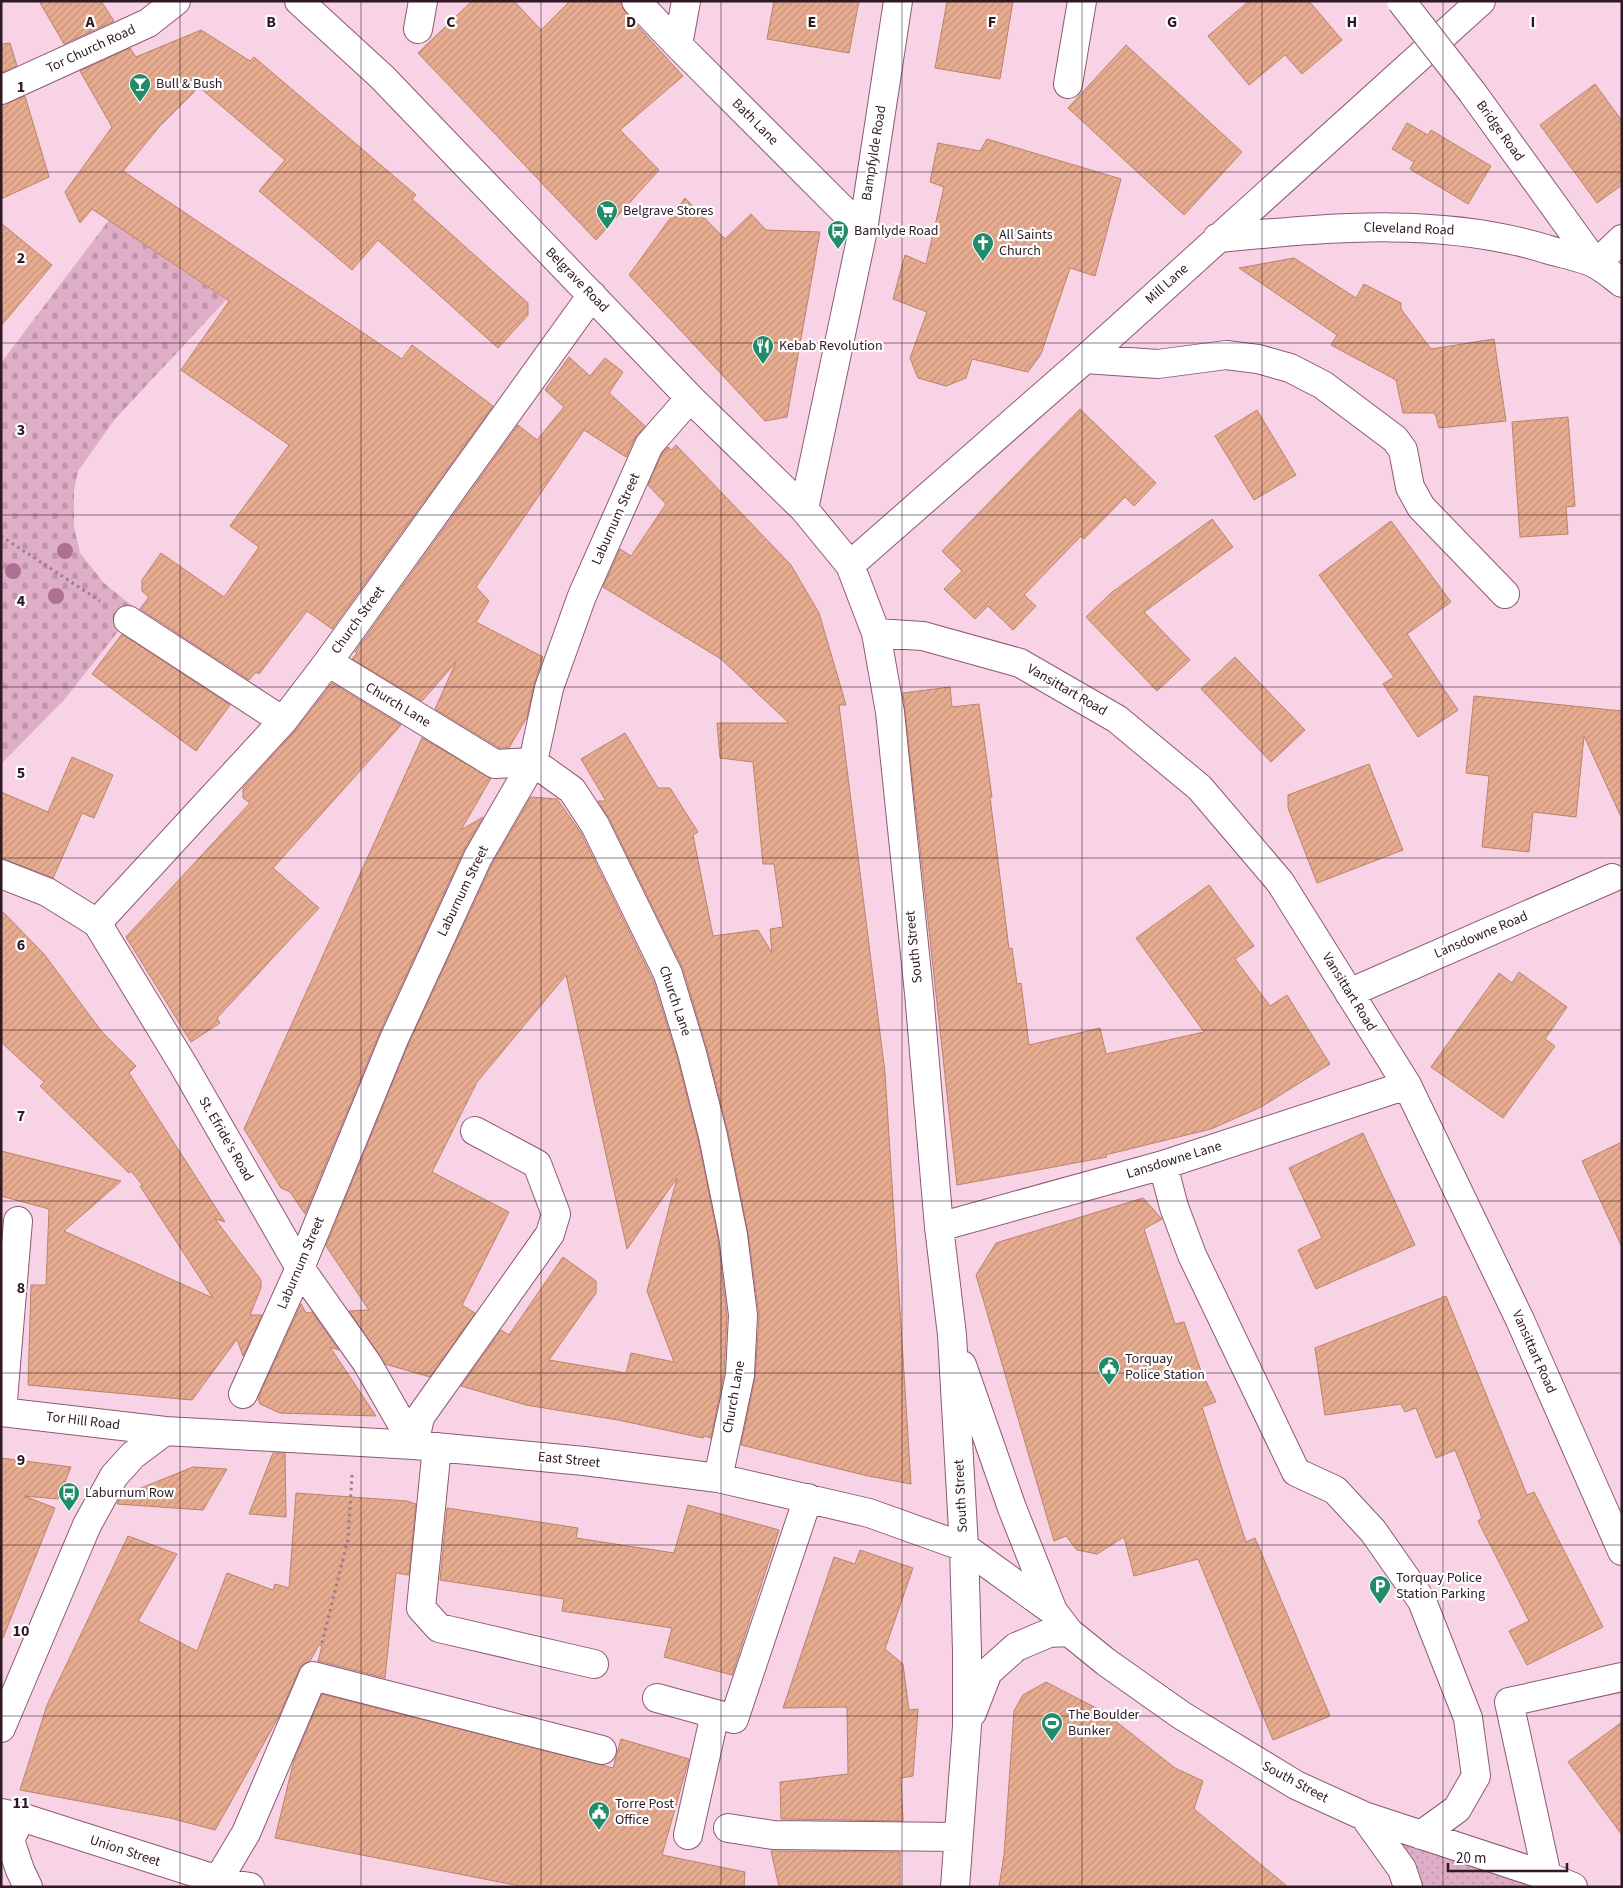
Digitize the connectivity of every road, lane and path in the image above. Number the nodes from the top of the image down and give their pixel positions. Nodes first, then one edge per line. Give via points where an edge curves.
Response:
1 (176, 1) edge
2 (299, 1) edge
3 (423, 1) edge
4 (636, 1) edge
5 (686, 1) edge
6 (898, 1) edge
7 (1082, 1) edge
8 (1401, 1) edge
9 (1481, 1) edge
10 (418, 29) dead end
11 (678, 46) junction
12 (1068, 84) dead end
13 (1, 90) edge
14 (863, 230) junction
15 (1217, 238) junction
16 (1622, 239) edge
17 (1596, 264) junction
18 (1622, 283) edge
19 (592, 295) junction
20 (1084, 359) junction
21 (690, 398) junction
22 (804, 509) junction
23 (1, 536) edge
24 (850, 565) junction
25 (1505, 594) dead end
26 (128, 620) joint
27 (876, 633) junction
28 (328, 662) junction
29 (283, 721) junction
30 (533, 762) junction
31 (1, 874) edge
32 (1612, 878) dead end
33 (97, 923) junction
34 (1349, 992) junction
35 (1408, 1086) junction
36 (475, 1130) dead end
37 (1171, 1163) junction
38 (18, 1221) dead end
39 (939, 1227) junction
40 (300, 1268) junction
41 (952, 1336) junction
42 (244, 1394) dead end
43 (2, 1412) edge
44 (165, 1431) junction
45 (354, 1442) junction
46 (426, 1446) junction
47 (718, 1478) junction
48 (808, 1498) junction
49 (964, 1547) junction
50 (1622, 1550) edge
51 (1061, 1621) junction
52 (594, 1664) dead end
53 (314, 1676) junction
54 (1622, 1677) edge
55 (657, 1698) dead end
56 (715, 1714) junction
57 (967, 1726) junction
58 (1, 1728) edge
59 (602, 1750) dead end
60 (11, 1815) edge
61 (1364, 1816) junction
62 (728, 1828) dead end
63 (688, 1835) dead end
64 (1420, 1835) junction
65 (958, 1837) junction
66 (1547, 1876) junction
67 (233, 1884) edge
68 (28, 1887) edge
69 (955, 1887) edge
70 (1408, 1887) edge
71 (1572, 1887) edge

1 - 13 street, Tor Church Road via 148,23
2 - 19 street, Belgrave Road via 382,77
3 - 10 street
4 - 11 street, Bath Lane
5 - 11 street
6 - 14 street, Bampfylde Road
7 - 12 street
8 - 17 street, Bridge Road, bridge via 1472,92
9 - 15 street, Mill Lane
11 - 14 street, Bath Lane
14 - 22 street, Bampfylde Road
15 - 17 street, Cleveland Road via 1341,228 1444,228 1519,240
15 - 20 street, Mill Lane
16 - 17 street
17 - 18 street, Cleveland Road
19 - 21 street, Belgrave Road
19 - 28 street, Church Street
20 - 24 street, Mill Lane
20 - 25 street via 1158,364 1226,356 1250,358 1290,368 1323,385 1395,439 1403,450 1410,488 1421,507
21 - 22 street, Belgrave Road
21 - 30 street, Laburnum Street via 649,445 582,596 549,688
22 - 24 street, Belgrave Road
23 - 26 path
24 - 27 street, South Street
26 - 29 street
27 - 34 street, Vansittart Road via 923,636 1020,662 1117,719 1200,788 1280,882
27 - 39 street, South Street via 891,722
28 - 29 street, Church Street
28 - 30 street, Church Lane via 495,764
29 - 33 street, Church Street
30 - 40 street, Laburnum Street via 478,857 398,1030
30 - 47 street, Church Lane via 572,790 595,825 668,974 692,1053 733,1235 743,1315 740,1375
31 - 33 street, St. Efride's Road via 47,892
32 - 34 street, Lansdowne Road
33 - 40 street, St. Efride's Road
34 - 35 street, Vansittart Road
35 - 37 street, Lansdowne Lane
35 - 50 street, Vansittart Road via 1520,1320
36 - 46 street via 537,1164 556,1214 550,1234 420,1417
37 - 39 street, Lansdowne Lane
37 - 64 street via 1174,1207 1192,1255 1296,1472 1335,1490 1373,1531 1422,1601 1468,1718 1476,1776 1457,1809
38 - 43 street
39 - 41 street, South Street
40 - 42 street, Laburnum Street
40 - 46 street, St. Efride's Road
41 - 49 street, South Street
41 - 51 street, South Street via 1012,1508
43 - 44 street, Tor Hill Road
44 - 45 street, East Street
44 - 58 street via 132,1455 114,1476 86,1525
45 - 46 street, East Street
45 - 53 path via 348,1539
46 - 47 street, East Street
46 - 52 street via 422,1608 439,1628
47 - 48 street, East Street
48 - 49 street, East Street via 869,1513
48 - 56 street via 734,1719
49 - 51 street, South Street
49 - 57 street
51 - 57 street via 1049,1633 1016,1647 988,1672
51 - 61 street, South Street via 1106,1662 1181,1715 1296,1785
53 - 59 street
53 - 67 street via 246,1833
54 - 66 street via 1509,1702
55 - 56 street
56 - 63 street
57 - 65 street
60 - 67 street, Union Street
60 - 68 street via 10,1840
61 - 64 street, South Street
61 - 70 street via 1402,1869
62 - 65 street via 773,1835
64 - 66 street, South Street
65 - 69 street
66 - 71 street, South Street

